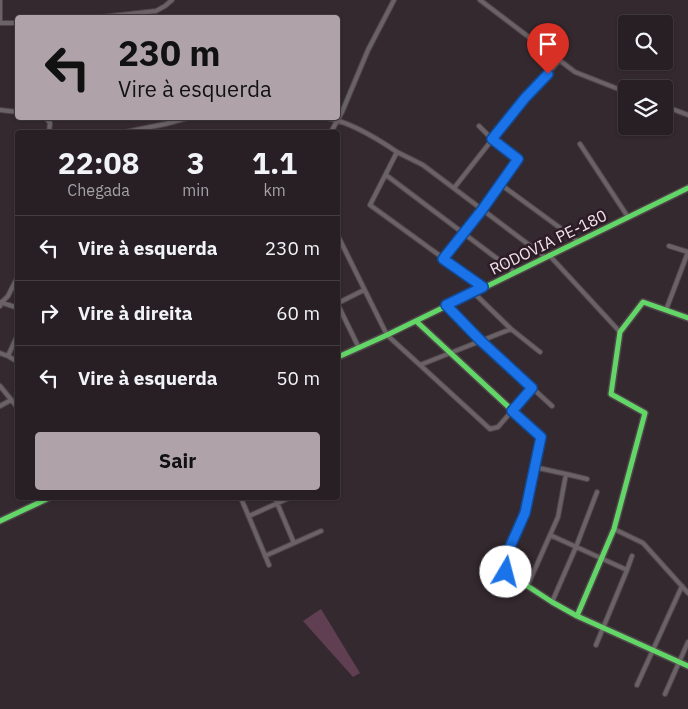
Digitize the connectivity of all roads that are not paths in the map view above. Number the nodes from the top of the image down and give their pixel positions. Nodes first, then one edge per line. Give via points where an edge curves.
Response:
1 (0, 0) edge
2 (172, 0) edge
3 (394, 0) edge
4 (480, 0) edge
5 (120, 15) edge
6 (15, 23) edge
7 (0, 24) edge
8 (560, 61) junction
9 (618, 89) edge
10 (673, 109) edge
11 (0, 110) edge
12 (15, 112) edge
13 (340, 115) edge
14 (688, 115) edge
15 (180, 120) edge
16 (338, 120) joint
17 (479, 126) dead end
18 (137, 130) edge
19 (332, 130) edge
20 (492, 139) junction
21 (580, 144) dead end
22 (397, 152) junction
23 (386, 175) junction
24 (500, 184) junction
25 (454, 188) junction
26 (688, 188) edge
27 (482, 210) junction
28 (628, 217) junction
29 (464, 233) junction
30 (340, 241) edge
31 (578, 241) junction
32 (342, 246) joint
33 (669, 246) dead end
34 (688, 252) edge
35 (547, 256) junction
36 (443, 259) junction
37 (515, 272) junction
38 (15, 281) edge
39 (483, 287) junction
40 (364, 290) junction
41 (473, 292) junction
42 (1, 303) edge
43 (340, 303) edge
44 (446, 305) junction
45 (15, 307) edge
46 (340, 308) edge
47 (666, 310) junction
48 (688, 318) edge
49 (416, 320) junction
50 (511, 328) junction
51 (620, 332) junction
52 (387, 335) junction
53 (15, 341) edge
54 (481, 341) junction
55 (359, 348) junction
56 (540, 352) dead end
57 (0, 353) edge
58 (451, 354) junction
59 (8, 356) junction
60 (340, 356) edge
61 (15, 360) edge
62 (420, 365) junction
63 (0, 386) edge
64 (532, 388) junction
65 (11, 400) junction
66 (15, 405) edge
67 (0, 406) edge
68 (552, 406) dead end
69 (512, 411) junction
70 (534, 468) junction
71 (566, 474) junction
72 (587, 479) dead end
73 (597, 492) dead end
74 (45, 500) edge
75 (242, 500) edge
76 (275, 500) edge
77 (284, 500) edge
78 (277, 503) junction
79 (249, 516) junction
80 (0, 521) edge
81 (614, 529) junction
82 (321, 531) dead end
83 (550, 535) junction
84 (294, 543) junction
85 (576, 547) junction
86 (265, 556) junction
87 (632, 556) dead end
88 (601, 559) junction
89 (269, 565) dead end
90 (626, 570) junction
91 (682, 586) junction
92 (527, 587) junction
93 (688, 593) edge
94 (552, 602) junction
95 (577, 616) junction
96 (603, 628) junction
97 (688, 642) edge
98 (596, 645) dead end
99 (653, 650) junction
100 (679, 662) junction
101 (688, 666) edge
102 (637, 685) dead end
103 (665, 694) dead end

1 - 7 street
2 - 5 street via 156,11
3 - 13 street
4 - 8 street
6 - 7 street
8 - 9 street via 579,74
8 - 20 street
10 - 14 street
11 - 12 street
15 - 18 street
16 - 19 street
16 - 22 street via 382,141
17 - 20 street
20 - 24 street via 518,159
20 - 25 street
21 - 28 street
22 - 23 street
22 - 25 street via 423,165
23 - 29 street
23 - 36 street via 370,205
24 - 27 street
24 - 31 street
25 - 27 street
26 - 28 street, RODOVIA PE-180
27 - 29 street
27 - 35 street
28 - 31 street, RODOVIA PE-180
29 - 36 street
29 - 37 street
30 - 32 street
31 - 35 street, RODOVIA PE-180
32 - 40 street
33 - 34 street
34 - 47 street
35 - 37 street, RODOVIA PE-180
35 - 51 street
36 - 39 street
37 - 39 street, RODOVIA PE-180
38 - 42 street
39 - 41 street, RODOVIA PE-180
40 - 43 street
40 - 52 street
41 - 44 street, RODOVIA PE-180
41 - 50 street
42 - 45 street
44 - 49 street, RODOVIA PE-180
44 - 54 street
46 - 55 street
47 - 48 street
47 - 51 street via 644,302
49 - 52 street, RODOVIA PE-180
49 - 58 street
50 - 54 street
50 - 56 street
51 - 81 street via 611,394 645,413
52 - 55 street, RODOVIA PE-180
52 - 62 street
53 - 59 street
54 - 58 street
54 - 64 street
55 - 60 street, RODOVIA PE-180
57 - 59 street
58 - 62 street
58 - 69 street
59 - 61 street
62 - 69 street via 488,428 496,428
63 - 65 street
64 - 68 street
64 - 69 street
65 - 66 street
65 - 67 street
69 - 70 street via 541,437
70 - 71 street
70 - 92 street via 525,513 504,561 507,574
71 - 72 street
71 - 83 street via 558,517
73 - 85 street
74 - 80 street
75 - 79 street
76 - 78 street
77 - 78 street
78 - 79 street
78 - 84 street
79 - 86 street
81 - 88 street
81 - 91 street via 643,543
82 - 84 street
83 - 85 street
83 - 92 street
84 - 86 street
85 - 88 street
85 - 94 street
86 - 89 street
87 - 90 street
88 - 90 street
88 - 95 street
90 - 96 street
91 - 93 street
91 - 99 street
92 - 94 street
94 - 95 street
95 - 96 street
96 - 98 street
96 - 99 street
97 - 100 street
99 - 100 street
99 - 102 street
100 - 101 street
100 - 103 street

